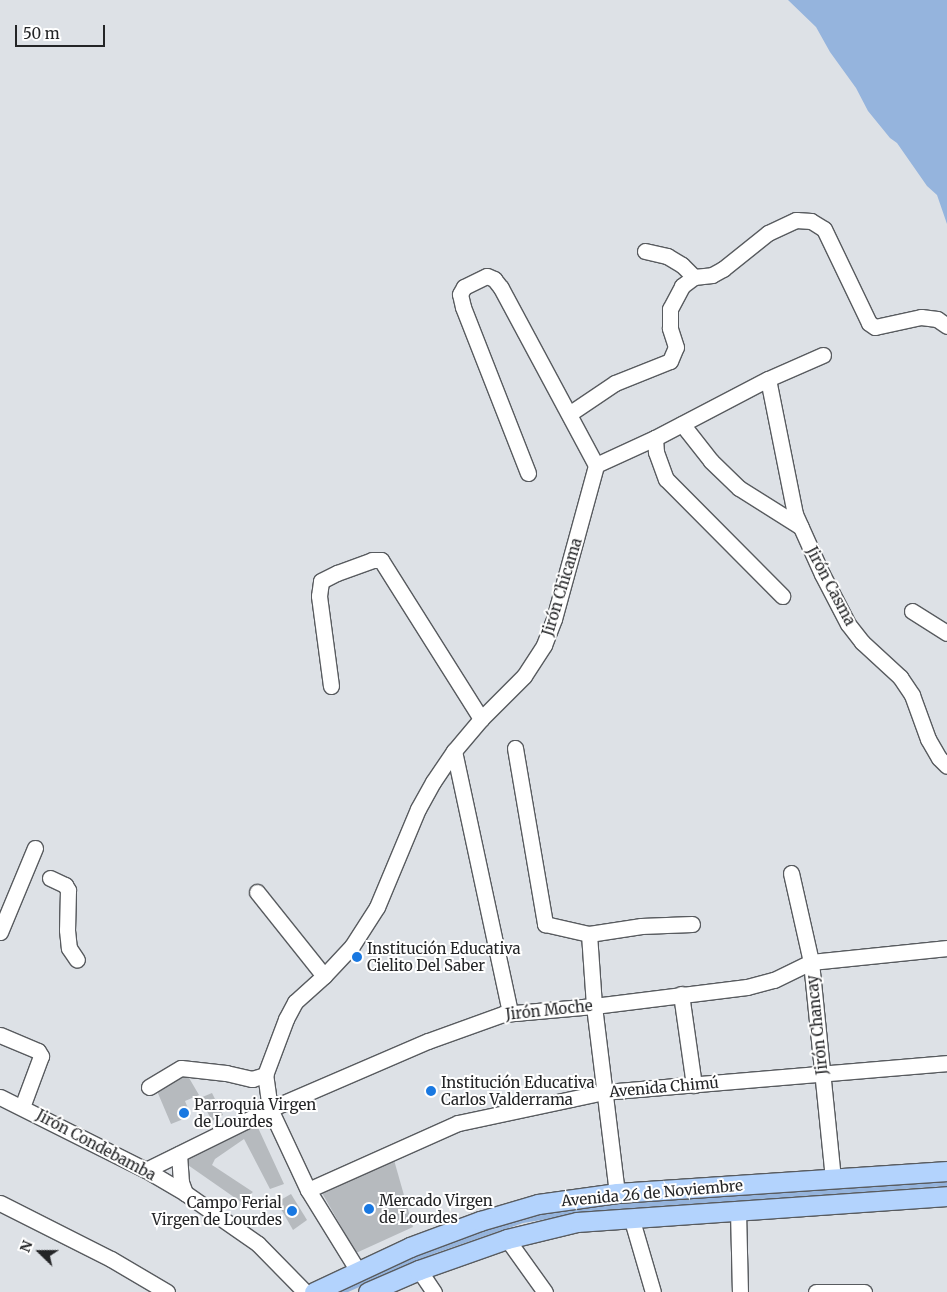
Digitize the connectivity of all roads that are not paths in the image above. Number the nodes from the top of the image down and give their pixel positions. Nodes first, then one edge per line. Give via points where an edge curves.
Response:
1 (645, 251) dead end
2 (694, 277) junction
3 (947, 326) edge
4 (823, 356) dead end
5 (768, 379) junction
6 (569, 414) junction
7 (682, 424) junction
8 (654, 438) junction
9 (596, 465) junction
10 (528, 473) dead end
11 (800, 527) junction
12 (782, 596) dead end
13 (912, 611) dead end
14 (947, 633) edge
15 (331, 686) dead end
16 (481, 719) junction
17 (515, 748) dead end
18 (454, 751) junction
19 (947, 766) edge
20 (35, 848) dead end
21 (791, 873) dead end
22 (50, 878) dead end
23 (257, 892) dead end
24 (692, 924) dead end
25 (0, 932) edge
26 (589, 934) junction
27 (947, 948) edge
28 (77, 960) dead end
29 (811, 962) junction
30 (324, 976) junction
31 (681, 994) junction
32 (594, 1006) junction
33 (510, 1013) junction
34 (0, 1035) edge
35 (947, 1063) edge
36 (822, 1072) junction
37 (265, 1075) junction
38 (694, 1085) junction
39 (150, 1087) dead end
40 (604, 1092) junction
41 (0, 1097) edge
42 (22, 1107) junction
43 (270, 1109) junction
44 (179, 1154) junction
45 (146, 1170) junction
46 (947, 1171) edge
47 (833, 1179) junction
48 (308, 1190) junction
49 (184, 1193) junction
50 (617, 1193) junction
51 (947, 1196) edge
52 (0, 1203) edge
53 (738, 1211) junction
54 (631, 1217) junction
55 (507, 1239) junction
56 (419, 1270) junction
57 (358, 1271) junction
58 (167, 1292) edge
59 (306, 1292) edge
60 (314, 1292) edge
61 (368, 1292) edge
62 (434, 1292) edge
63 (545, 1292) edge
64 (653, 1292) edge
65 (740, 1292) edge
66 (816, 1292) edge
67 (864, 1292) edge

1 - 2 street via 667,256
2 - 3 street via 712,276 768,233 796,220 811,221 824,229 830,238 869,323 875,326 921,317 937,319
2 - 6 street via 682,286 670,309 670,328 676,347 670,361 615,383
4 - 5 street
5 - 7 street
5 - 11 street, Jirón Casma
6 - 9 street
6 - 10 street via 494,279 487,276 464,287 460,294 463,307
7 - 8 street
7 - 11 street via 711,462 739,488
8 - 9 street
8 - 12 street via 666,479
9 - 16 street, Jirón Chicama via 544,645 524,676
11 - 19 street, Jirón Casma via 848,624 862,642 900,677 912,695 928,739
13 - 14 street
15 - 16 street via 319,596 321,582 354,566 382,560
16 - 18 street, Jirón Chicama
17 - 26 street via 545,924
18 - 30 street, Jirón Chicama via 418,809 377,907 352,946
18 - 33 street
20 - 25 street
21 - 29 street, Jirón Chancay
22 - 28 street via 68,890 69,948
23 - 30 street
24 - 26 street via 641,926
26 - 32 street
27 - 29 street, Jirón Moche
29 - 31 street, Jirón Moche via 774,980
29 - 36 street, Jirón Chancay
30 - 37 street, Jirón Chicama via 295,1002
31 - 32 street, Jirón Moche
31 - 38 street
32 - 33 street, Jirón Moche
32 - 40 street
33 - 43 street, Jirón Moche via 428,1041
34 - 42 street via 38,1051 41,1056
35 - 36 street, Avenida Chimú
36 - 38 street, Avenida Chimú
36 - 47 street, Jirón Chancay
37 - 39 street via 252,1079 181,1068
37 - 43 street
38 - 40 street, Avenida Chimú
40 - 48 street, Avenida Chimú via 458,1123
40 - 50 street
41 - 42 street, Jirón Condebamba
42 - 45 street, Jirón Condebamba
43 - 44 street, Jirón Moche
43 - 48 street
44 - 45 street, Jirón Moche
44 - 49 street
45 - 49 street, Jirón Condebamba
46 - 47 main road, Avenida 26 de Noviembre
47 - 50 main road, Avenida 26 de Noviembre
48 - 57 street
49 - 59 street, Jirón Condebamba via 258,1244
50 - 57 main road, Avenida 26 de Noviembre via 538,1204 480,1221
51 - 53 main road, Avenida 26 de Noviembre
52 - 58 street via 111,1259
53 - 54 main road, Avenida 26 de Noviembre
53 - 65 street
54 - 55 main road, Avenida 26 de Noviembre via 577,1222
54 - 64 street
55 - 56 main road, Avenida 26 de Noviembre
55 - 63 street
56 - 61 main road, Avenida 26 de Noviembre
56 - 62 street
57 - 60 main road, Avenida 26 de Noviembre
66 - 67 street

